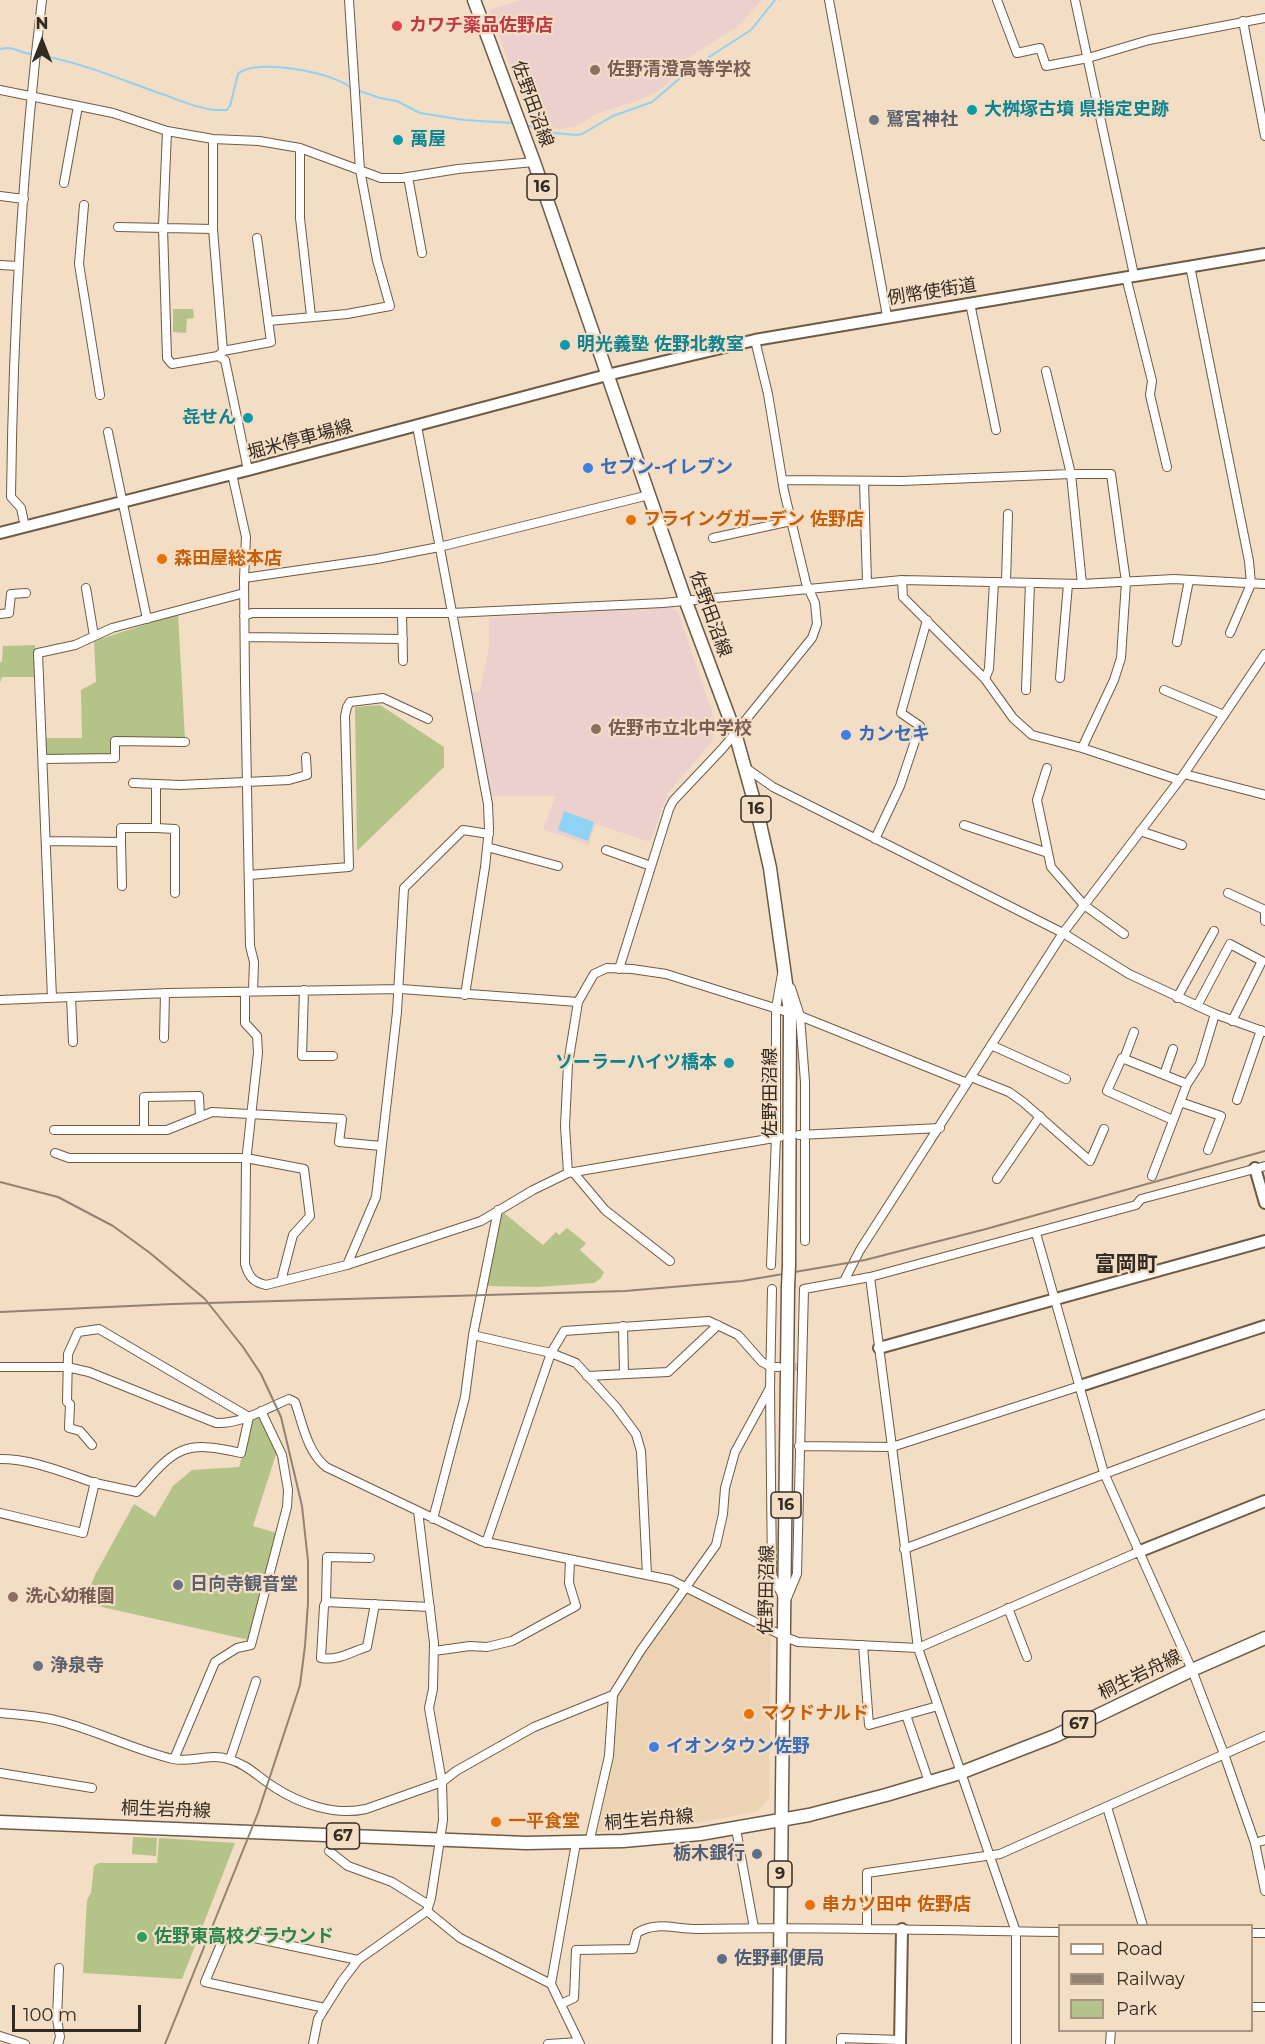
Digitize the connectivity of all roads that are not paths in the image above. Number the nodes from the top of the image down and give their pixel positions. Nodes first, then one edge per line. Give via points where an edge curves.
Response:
1 (42, 0) edge
2 (349, 0) edge
3 (474, 0) edge
4 (829, 0) edge
5 (997, 0) edge
6 (1076, 0) edge
7 (1265, 18) edge
8 (1243, 21) junction
9 (1088, 58) junction
10 (0, 90) edge
11 (32, 96) junction
12 (78, 106) junction
13 (167, 131) junction
14 (1265, 136) edge
15 (213, 138) junction
16 (300, 147) junction
17 (534, 162) junction
18 (360, 170) junction
19 (408, 177) junction
20 (64, 183) dead end
21 (0, 196) edge
22 (24, 199) junction
23 (84, 205) dead end
24 (118, 227) dead end
25 (163, 228) junction
26 (213, 230) junction
27 (257, 238) dead end
28 (422, 253) dead end
29 (1265, 254) edge
30 (0, 265) edge
31 (18, 266) junction
32 (1190, 266) junction
33 (1130, 276) junction
34 (970, 303) junction
35 (887, 316) junction
36 (314, 317) junction
37 (268, 321) junction
38 (755, 339) junction
39 (221, 354) junction
40 (1046, 371) dead end
41 (607, 375) junction
42 (100, 395) dead end
43 (417, 426) junction
44 (996, 430) dead end
45 (108, 432) dead end
46 (1167, 467) dead end
47 (248, 470) junction
48 (232, 474) junction
49 (1071, 474) junction
50 (784, 480) junction
51 (864, 481) junction
52 (649, 495) junction
53 (123, 502) junction
54 (1008, 514) dead end
55 (792, 521) junction
56 (25, 527) junction
57 (0, 533) edge
58 (713, 537) dead end
59 (439, 547) junction
60 (244, 578) junction
61 (902, 580) junction
62 (1190, 580) junction
63 (867, 582) junction
64 (994, 582) junction
65 (1006, 582) junction
66 (1126, 582) junction
67 (1030, 583) junction
68 (1068, 584) junction
69 (1082, 584) junction
70 (1251, 584) junction
71 (1265, 584) edge
72 (86, 588) dead end
73 (809, 589) junction
74 (26, 593) dead end
75 (244, 593) junction
76 (686, 602) junction
77 (402, 613) junction
78 (0, 614) edge
79 (452, 614) junction
80 (244, 616) junction
81 (147, 619) junction
82 (927, 620) junction
83 (1230, 633) dead end
84 (94, 636) junction
85 (245, 637) junction
86 (403, 639) junction
87 (1177, 642) dead end
88 (1265, 654) edge
89 (403, 662) dead end
90 (1060, 678) dead end
91 (985, 679) junction
92 (1026, 690) dead end
93 (1164, 690) dead end
94 (1224, 715) junction
95 (428, 719) dead end
96 (735, 733) junction
97 (185, 742) dead end
98 (1082, 748) junction
99 (306, 757) dead end
100 (43, 759) junction
101 (744, 766) junction
102 (1047, 768) dead end
103 (1181, 777) junction
104 (246, 782) junction
105 (133, 783) dead end
106 (156, 784) junction
107 (1265, 795) edge
108 (964, 825) dead end
109 (156, 828) junction
110 (1140, 831) junction
111 (489, 834) junction
112 (876, 839) junction
113 (45, 841) junction
114 (121, 842) junction
115 (1182, 845) dead end
116 (487, 847) junction
117 (606, 850) dead end
118 (1048, 853) junction
119 (558, 866) dead end
120 (651, 866) junction
121 (249, 875) junction
122 (122, 886) dead end
123 (175, 893) dead end
124 (1228, 893) dead end
125 (1084, 905) junction
126 (1265, 912) edge
127 (1265, 921) edge
128 (1214, 931) dead end
129 (1063, 933) junction
130 (1124, 934) dead end
131 (784, 964) junction
132 (619, 969) junction
133 (398, 989) junction
134 (304, 990) junction
135 (250, 992) junction
136 (165, 993) junction
137 (465, 994) junction
138 (71, 997) junction
139 (52, 998) junction
140 (1178, 998) junction
141 (0, 1000) edge
142 (578, 1002) junction
143 (1197, 1006) junction
144 (776, 1008) junction
145 (795, 1014) junction
146 (1215, 1014) junction
147 (1232, 1021) junction
148 (1263, 1031) edge
149 (1134, 1032) dead end
150 (164, 1038) dead end
151 (73, 1042) dead end
152 (991, 1046) junction
153 (1173, 1049) dead end
154 (333, 1056) dead end
155 (1124, 1059) junction
156 (1164, 1075) junction
157 (1066, 1079) dead end
158 (969, 1080) junction
159 (1187, 1084) junction
160 (1238, 1100) dead end
161 (1180, 1102) junction
162 (252, 1115) junction
163 (1040, 1116) junction
164 (200, 1117) junction
165 (1173, 1120) junction
166 (940, 1128) junction
167 (1104, 1129) dead end
168 (54, 1130) dead end
169 (144, 1130) junction
170 (802, 1135) junction
171 (778, 1137) junction
172 (381, 1146) junction
173 (1208, 1150) dead end
174 (55, 1153) dead end
175 (246, 1158) junction
176 (1260, 1167) edge
177 (570, 1172) junction
178 (1152, 1176) dead end
179 (997, 1179) dead end
180 (1265, 1203) edge
181 (498, 1210) junction
182 (1036, 1233) junction
183 (805, 1241) dead end
184 (1265, 1241) edge
185 (670, 1261) dead end
186 (348, 1265) junction
187 (771, 1265) dead end
188 (870, 1277) junction
189 (281, 1281) junction
190 (844, 1281) junction
191 (772, 1289) dead end
192 (1055, 1299) junction
193 (718, 1325) junction
194 (623, 1326) junction
195 (1265, 1326) edge
196 (473, 1335) junction
197 (879, 1348) junction
198 (550, 1353) junction
199 (0, 1367) edge
200 (67, 1367) junction
201 (775, 1367) junction
202 (624, 1374) junction
203 (587, 1376) junction
204 (1080, 1386) junction
205 (770, 1388) junction
206 (261, 1411) junction
207 (1265, 1414) edge
208 (249, 1417) junction
209 (92, 1445) dead end
210 (799, 1446) junction
211 (892, 1447) junction
212 (0, 1459) edge
213 (1104, 1473) junction
214 (95, 1482) junction
215 (1265, 1501) edge
216 (418, 1511) junction
217 (0, 1513) edge
218 (433, 1519) junction
219 (486, 1542) junction
220 (904, 1549) junction
221 (1138, 1552) junction
222 (370, 1558) dead end
223 (570, 1560) junction
224 (646, 1575) junction
225 (687, 1587) junction
226 (326, 1602) junction
227 (785, 1602) junction
228 (375, 1604) junction
229 (430, 1607) junction
230 (1008, 1608) junction
231 (785, 1637) junction
232 (1265, 1638) edge
233 (863, 1645) junction
234 (918, 1648) junction
235 (435, 1651) junction
236 (1027, 1657) dead end
237 (1192, 1670) junction
238 (256, 1682) dead end
239 (613, 1695) junction
240 (938, 1706) junction
241 (0, 1713) edge
242 (906, 1715) junction
243 (1265, 1736) edge
244 (1224, 1754) junction
245 (174, 1759) junction
246 (230, 1759) junction
247 (0, 1773) edge
248 (960, 1773) junction
249 (442, 1782) junction
250 (929, 1782) junction
251 (92, 1788) dead end
252 (1107, 1808) junction
253 (780, 1821) junction
254 (0, 1822) edge
255 (736, 1829) junction
256 (441, 1840) junction
257 (1265, 1840) edge
258 (589, 1843) junction
259 (1255, 1843) junction
260 (576, 1844) junction
261 (329, 1851) dead end
262 (989, 1856) junction
263 (1265, 1891) edge
264 (427, 1908) junction
265 (1142, 1924) edge
266 (754, 1928) junction
267 (780, 1928) junction
268 (867, 1929) junction
269 (902, 1929) junction
270 (1016, 1932) junction
271 (1058, 1932) edge
272 (358, 1960) junction
273 (59, 1968) dead end
274 (551, 1984) junction
275 (561, 2004) junction
276 (325, 2008) junction
277 (0, 2037) edge
278 (900, 2042) edge
279 (580, 2043) edge
280 (25, 2044) edge
281 (58, 2044) edge
282 (314, 2044) edge
283 (548, 2044) edge
284 (779, 2044) edge
285 (841, 2044) edge
286 (1016, 2044) edge

1 - 11 street
2 - 18 street
3 - 17 main road, 佐野田沼線 / 16
4 - 35 street
5 - 9 street via 1017,53 1040,48 1046,66
6 - 9 street
7 - 8 street
8 - 9 street via 1149,40
8 - 14 street
9 - 33 street
10 - 11 street
11 - 12 street
11 - 22 street
12 - 13 street
12 - 20 street
13 - 15 street
13 - 25 street
15 - 16 street
15 - 26 street
16 - 18 street
16 - 36 street via 300,218 310,313
17 - 19 street
17 - 41 main road, 佐野田沼線 / 16
18 - 19 street via 381,178
18 - 36 street via 390,306
19 - 28 street
21 - 22 street
22 - 31 street
23 - 42 street via 79,264
24 - 25 street
25 - 26 street
25 - 39 street via 166,358 172,364
26 - 39 street
27 - 37 street
29 - 32 main road, 例幣使街道
30 - 31 street
31 - 56 street via 11,497 21,508
32 - 33 main road, 例幣使街道
32 - 70 street via 1244,531
33 - 34 main road, 例幣使街道
33 - 46 street
34 - 35 main road, 例幣使街道
34 - 44 street
35 - 38 main road, 例幣使街道
36 - 37 street
37 - 39 street via 271,342
38 - 41 main road, 例幣使街道
38 - 50 street
39 - 47 street
40 - 49 street
41 - 43 main road, 堀米停車場線
41 - 52 main road, 佐野田沼線 / 16
43 - 47 main road, 堀米停車場線
43 - 59 street
45 - 53 street
47 - 48 main road, 堀米停車場線
48 - 53 main road, 堀米停車場線
48 - 60 street via 246,537
49 - 51 street
49 - 66 street via 1111,474
49 - 69 street
50 - 51 street
50 - 55 street
51 - 63 street
52 - 59 street
52 - 76 main road, 佐野田沼線 / 16
53 - 56 main road, 堀米停車場線
53 - 81 street
54 - 65 street
55 - 58 street
55 - 73 street
56 - 57 main road, 堀米停車場線
59 - 60 street
59 - 79 street
60 - 75 street
61 - 63 street
61 - 64 street
61 - 82 street via 903,597
62 - 66 street
62 - 70 street
62 - 87 street
63 - 73 street
64 - 65 street
64 - 91 street via 989,669
65 - 67 street
66 - 69 street
66 - 98 street via 1121,658
67 - 68 street
67 - 92 street
68 - 69 street
68 - 90 street
70 - 71 street
70 - 83 street
72 - 84 street
73 - 76 street
73 - 96 street via 817,624 812,638
74 - 78 street via 11,594 9,613
75 - 80 street
75 - 81 street
76 - 79 street
76 - 96 main road, 佐野田沼線 / 16
77 - 79 street
77 - 80 street
77 - 86 street
79 - 111 street via 488,804
80 - 85 street
81 - 84 street
82 - 91 street
82 - 112 street via 901,713 920,726 900,786
84 - 100 street via 75,645 38,653
85 - 86 street
85 - 104 street
86 - 89 street
88 - 94 street
91 - 98 street via 1013,718 1032,735
93 - 94 street
94 - 103 street
95 - 121 street via 383,698 351,702 345,716 349,867
96 - 101 main road, 佐野田沼線 / 16
96 - 120 street via 673,801
97 - 100 street via 115,741 115,758
98 - 103 street
99 - 104 street via 307,775
100 - 113 street
101 - 112 street via 773,787
101 - 131 main road, 佐野田沼線 / 16 via 770,868
102 - 118 street via 1037,800
103 - 107 street
103 - 110 street
104 - 106 street
104 - 121 street
105 - 106 street
106 - 109 street
108 - 118 street
109 - 114 street via 121,828
109 - 123 street via 175,829
110 - 115 street
110 - 125 street
111 - 116 street
111 - 133 street via 463,830 404,888
112 - 129 street
113 - 114 street
113 - 139 street
114 - 122 street
116 - 119 street
116 - 137 street
117 - 120 street
118 - 125 street via 1051,867
120 - 132 street
121 - 135 street via 250,946 254,962
124 - 126 street
125 - 129 street
125 - 130 street
126 - 127 street
128 - 140 street
129 - 140 street via 1129,974
129 - 152 street
131 - 144 street
131 - 145 main road, 佐野田沼線 / 16
132 - 142 street via 607,968 594,974
132 - 144 street via 666,974
133 - 134 street
133 - 137 street
133 - 172 street
134 - 135 street
134 - 154 street via 302,1056
135 - 136 street
135 - 162 street via 245,996 245,1023 257,1036 258,1053
136 - 138 street
136 - 150 street
137 - 142 street
138 - 139 street
138 - 151 street
139 - 141 street
140 - 143 street
142 - 177 street via 568,1064 565,1126
143 - 146 street
143 - 147 street via 1230,944 1262,961
144 - 145 street
144 - 171 street
145 - 158 street
145 - 170 street via 806,1082
145 - 227 main road, 佐野田沼線 / 16, bridge
146 - 147 street
146 - 159 street via 1200,1064
147 - 148 street
148 - 160 street
149 - 155 street
152 - 157 street
152 - 158 street
153 - 156 street
155 - 156 street
155 - 165 street via 1107,1091
156 - 159 street
158 - 163 street via 1009,1092
158 - 166 street
159 - 161 street
161 - 165 street
161 - 173 street via 1221,1116
162 - 164 street via 212,1112
162 - 172 street via 342,1119 339,1142
162 - 175 street
163 - 167 street via 1090,1161
163 - 179 street
164 - 169 street via 167,1130
164 - 169 street via 199,1096 144,1097
165 - 178 street
166 - 170 street
166 - 190 street
168 - 169 street
170 - 183 street
171 - 177 street
171 - 187 street
172 - 186 street via 376,1197
174 - 175 street via 69,1158
175 - 189 street via 245,1264 249,1277 257,1283
175 - 189 street via 304,1169 310,1216 293,1235
176 - 180 main road
176 - 182 street
177 - 181 street
177 - 185 street via 605,1210
181 - 186 street via 481,1221
181 - 196 street
182 - 188 street
182 - 192 street
184 - 192 main road
186 - 189 street
188 - 190 street
188 - 197 street
190 - 210 street via 804,1290
191 - 201 street
192 - 197 main road
192 - 204 street
193 - 194 street via 709,1320
193 - 201 street via 738,1335 762,1362
193 - 202 street via 668,1372
194 - 198 street via 564,1330
194 - 202 street
195 - 204 main road
196 - 198 street
196 - 218 street via 465,1397
197 - 211 street
198 - 203 street via 576,1363
198 - 219 street
199 - 200 street
200 - 208 street via 89,1372 216,1423
200 - 208 street via 78,1332 99,1329
200 - 209 street via 69,1428 80,1431
201 - 205 street
202 - 203 street
203 - 224 street via 636,1434 641,1451
204 - 211 street
204 - 213 street
205 - 225 street via 735,1452 716,1545
205 - 227 street via 772,1575
206 - 208 street
206 - 216 street via 289,1399 295,1402 317,1460
206 - 245 street via 282,1455 287,1507 251,1645 237,1648 215,1662
207 - 213 street
208 - 214 street via 241,1453 214,1447 187,1448 174,1453 137,1492
210 - 211 street
210 - 227 street via 797,1574
211 - 220 street
212 - 214 street via 38,1464
213 - 220 street
213 - 221 street
214 - 217 street via 83,1533
215 - 221 main road
216 - 218 street
216 - 229 street
218 - 219 street
219 - 223 street
220 - 234 street
221 - 230 street
221 - 237 street
222 - 226 street via 327,1557
223 - 224 street
223 - 235 street via 569,1582 576,1606 512,1641
224 - 225 street
225 - 231 street
225 - 239 street
226 - 228 street
226 - 228 street via 321,1658 334,1660 368,1647
227 - 231 main road, 佐野田沼線 / 16
228 - 229 street
229 - 235 street
230 - 234 street
230 - 236 street
231 - 233 street via 798,1642
231 - 253 main road, 佐野田沼線 / 16
232 - 237 main road, 桐生岩舟線 / 67
233 - 234 street
233 - 242 street via 869,1725
234 - 240 street
235 - 249 street via 429,1708
237 - 244 street
237 - 248 main road, 桐生岩舟線 / 67 via 1055,1736
238 - 246 street
239 - 249 street via 534,1727
239 - 258 street via 609,1756
240 - 242 street
240 - 248 street
241 - 245 street via 60,1721
242 - 250 street
243 - 244 street
244 - 252 street
244 - 259 street
245 - 246 street
246 - 249 street via 307,1804 342,1811 366,1809
247 - 251 street
248 - 250 main road, 桐生岩舟線 / 67
248 - 262 street
249 - 256 street
250 - 253 main road, 桐生岩舟線 / 67
252 - 262 street
252 - 265 street
253 - 255 main road, 桐生岩舟線 / 67
253 - 267 main road, 9
254 - 256 main road, 桐生岩舟線 / 67
255 - 258 main road, 桐生岩舟線 / 67
255 - 266 street
256 - 260 main road, 桐生岩舟線 / 67
256 - 264 street
257 - 259 street
258 - 260 main road, 桐生岩舟線 / 67
259 - 263 street
260 - 274 street
261 - 264 street via 348,1866 392,1882
262 - 268 street via 867,1874
262 - 270 street
264 - 272 street via 423,1916
264 - 274 street via 460,1938
266 - 267 street
266 - 275 street via 690,1929 663,1925 637,1933 633,1949 576,1950 574,1998
267 - 268 street
267 - 284 main road, 9
268 - 269 street
269 - 270 street
269 - 278 main road
270 - 271 street
270 - 286 street
272 - 276 street
272 - 276 street via 226,1932 205,1982
273 - 281 street
274 - 275 street
275 - 279 street
276 - 282 street via 318,2019
277 - 280 street
278 - 285 street via 841,2038
279 - 283 street

